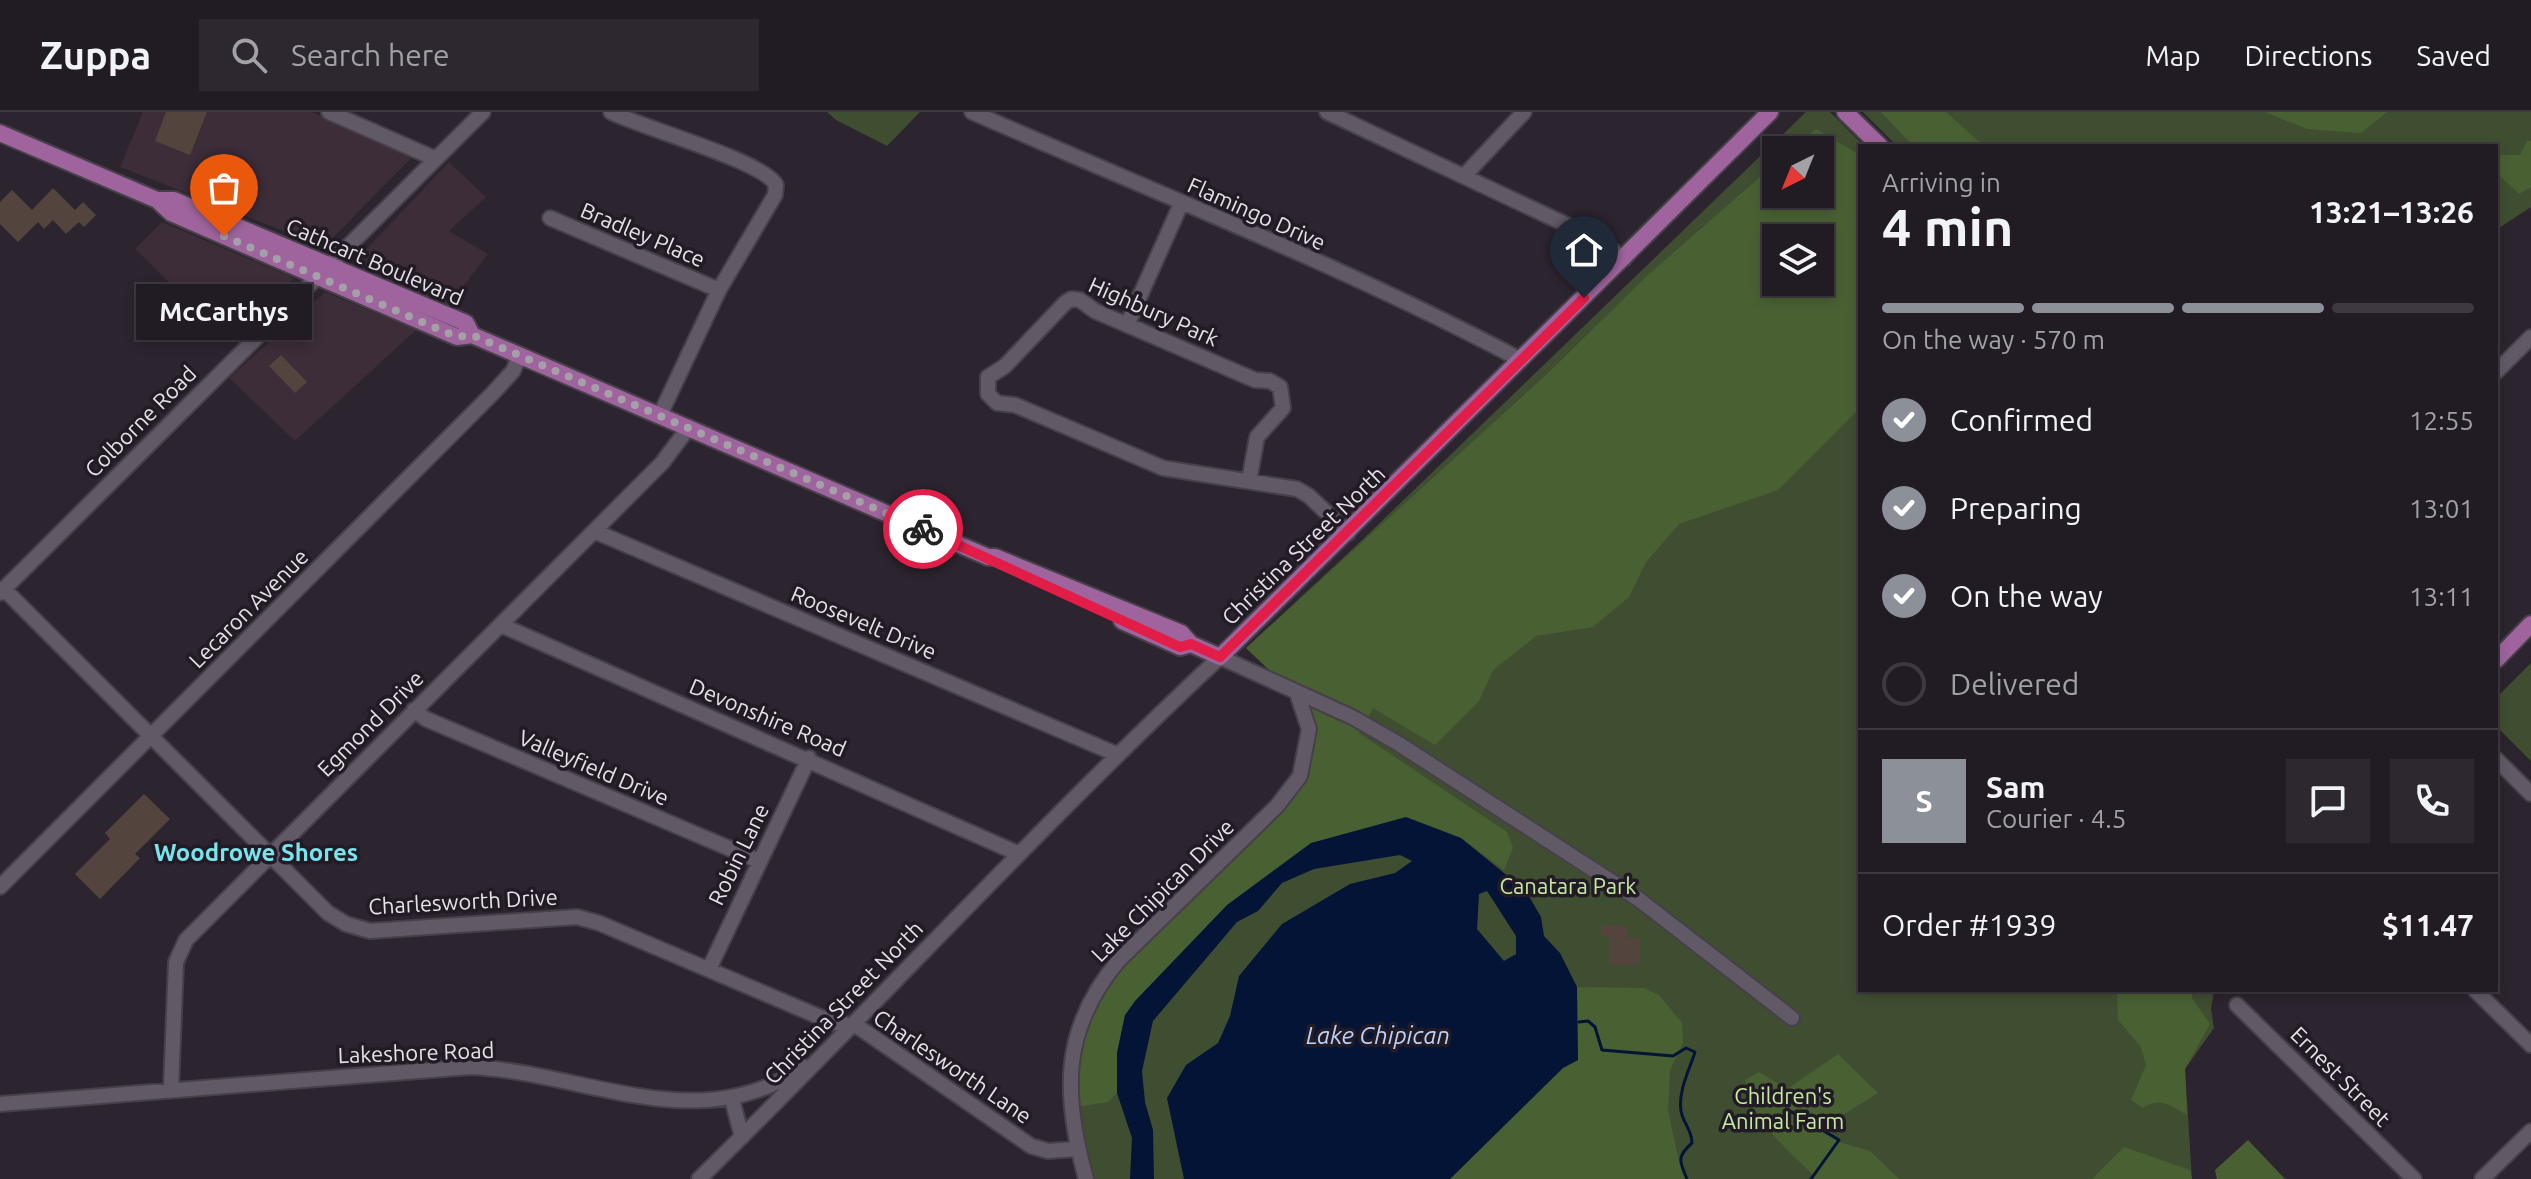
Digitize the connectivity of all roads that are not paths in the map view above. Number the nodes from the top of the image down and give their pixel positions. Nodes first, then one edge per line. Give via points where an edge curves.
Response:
1 (329, 112) edge
2 (483, 112) edge
3 (611, 112) edge
4 (972, 112) edge
5 (1327, 112) edge
6 (1524, 112) edge
7 (1770, 112) edge
8 (1845, 112) edge
9 (0, 133) edge
10 (1878, 144) edge
11 (436, 159) junction
12 (1464, 176) junction
13 (1181, 204) junction
14 (550, 218) dead end
15 (1624, 259) junction
16 (322, 270) junction
17 (719, 290) junction
18 (1127, 325) junction
19 (2531, 337) edge
20 (520, 355) junction
21 (1521, 360) junction
22 (2498, 370) edge
23 (660, 415) junction
24 (689, 427) junction
25 (1249, 481) junction
26 (594, 531) junction
27 (1348, 533) junction
28 (2, 591) edge
29 (2531, 624) edge
30 (501, 625) junction
31 (1220, 657) junction
32 (2498, 658) edge
33 (1297, 693) junction
34 (414, 710) junction
35 (151, 736) junction
36 (1116, 754) junction
37 (809, 758) junction
38 (2498, 761) edge
39 (2531, 794) edge
40 (1017, 853) junction
41 (269, 855) junction
42 (759, 861) junction
43 (0, 887) edge
44 (709, 969) junction
45 (2477, 992) edge
46 (2237, 1005) dead end
47 (1792, 1018) dead end
48 (850, 1025) junction
49 (2531, 1045) edge
50 (820, 1055) junction
51 (171, 1089) junction
52 (737, 1097) junction
53 (0, 1104) edge
54 (2531, 1131) edge
55 (746, 1134) junction
56 (1078, 1149) junction
57 (699, 1179) edge
58 (1086, 1179) edge
59 (2414, 1179) edge
60 (2482, 1179) edge

1 - 11 street
2 - 11 street, Colborne Road
3 - 17 street via 774,180 775,195
4 - 13 street, Flamingo Drive
5 - 12 street
6 - 12 street
7 - 15 main road, Christina Street North
8 - 10 main road
9 - 16 main road, Cathcart Boulevard via 157,200 174,200
11 - 16 street, Colborne Road
12 - 15 street via 1599,240
13 - 18 street
13 - 21 street, Flamingo Drive via 1435,316
14 - 17 street, Bradley Place
15 - 21 main road, Christina Street North
16 - 20 main road, Cathcart Boulevard via 457,337 472,335
16 - 28 street, Colborne Road
17 - 23 street
18 - 25 street, Highbury Park via 1280,387 1283,408 1257,437
18 - 25 street, Highbury Park via 1080,300 1068,300 1005,366 989,374 988,394 997,403 1015,405 1163,468
19 - 22 street
20 - 23 main road, Cathcart Boulevard
20 - 35 street, Lecaron Avenue via 493,393
21 - 27 main road, Christina Street North
23 - 24 main road, Cathcart Boulevard
24 - 26 street, Egmond Drive via 662,463
24 - 31 main road, Cathcart Boulevard via 988,557 1181,633 1191,644
25 - 27 street, Highbury Park via 1297,489
26 - 30 street, Egmond Drive
26 - 36 street, Roosevelt Drive
27 - 31 main road, Christina Street North
28 - 35 street, Charlesworth Drive
29 - 32 main road
30 - 34 street, Egmond Drive
30 - 37 street, Devonshire Road
31 - 33 street
31 - 36 street, Christina Street North
33 - 47 street via 1399,744 1615,883
33 - 56 street, Lake Chipican Drive via 1309,729 1300,776 1277,806 1119,960 1084,1017 1069,1076
34 - 41 street, Egmond Drive
34 - 42 street, Valleyfield Drive
35 - 41 street, Charlesworth Drive
35 - 43 street, Lecaron Avenue
36 - 40 street, Christina Street North
37 - 40 street, Devonshire Road
37 - 42 street, Robin Lane
38 - 39 street
40 - 48 street, Christina Street North
41 - 44 street, Charlesworth Drive via 328,913 370,931 577,917
41 - 51 street, Egmond Drive via 180,950
42 - 44 street, Robin Lane
44 - 48 street, Charlesworth Drive via 834,1023
45 - 49 street
46 - 59 street, Ernest Street
48 - 50 street, Christina Street North
48 - 56 street, Charlesworth Lane via 1031,1146
50 - 52 street, Lakeshore Road via 780,1081
50 - 55 street, Christina Street North
51 - 52 street, Lakeshore Road via 470,1067 671,1102
51 - 53 street, Lakeshore Road
52 - 55 street
54 - 60 street
55 - 57 street, Christina Street North
56 - 58 street, Lake Chipican Drive

